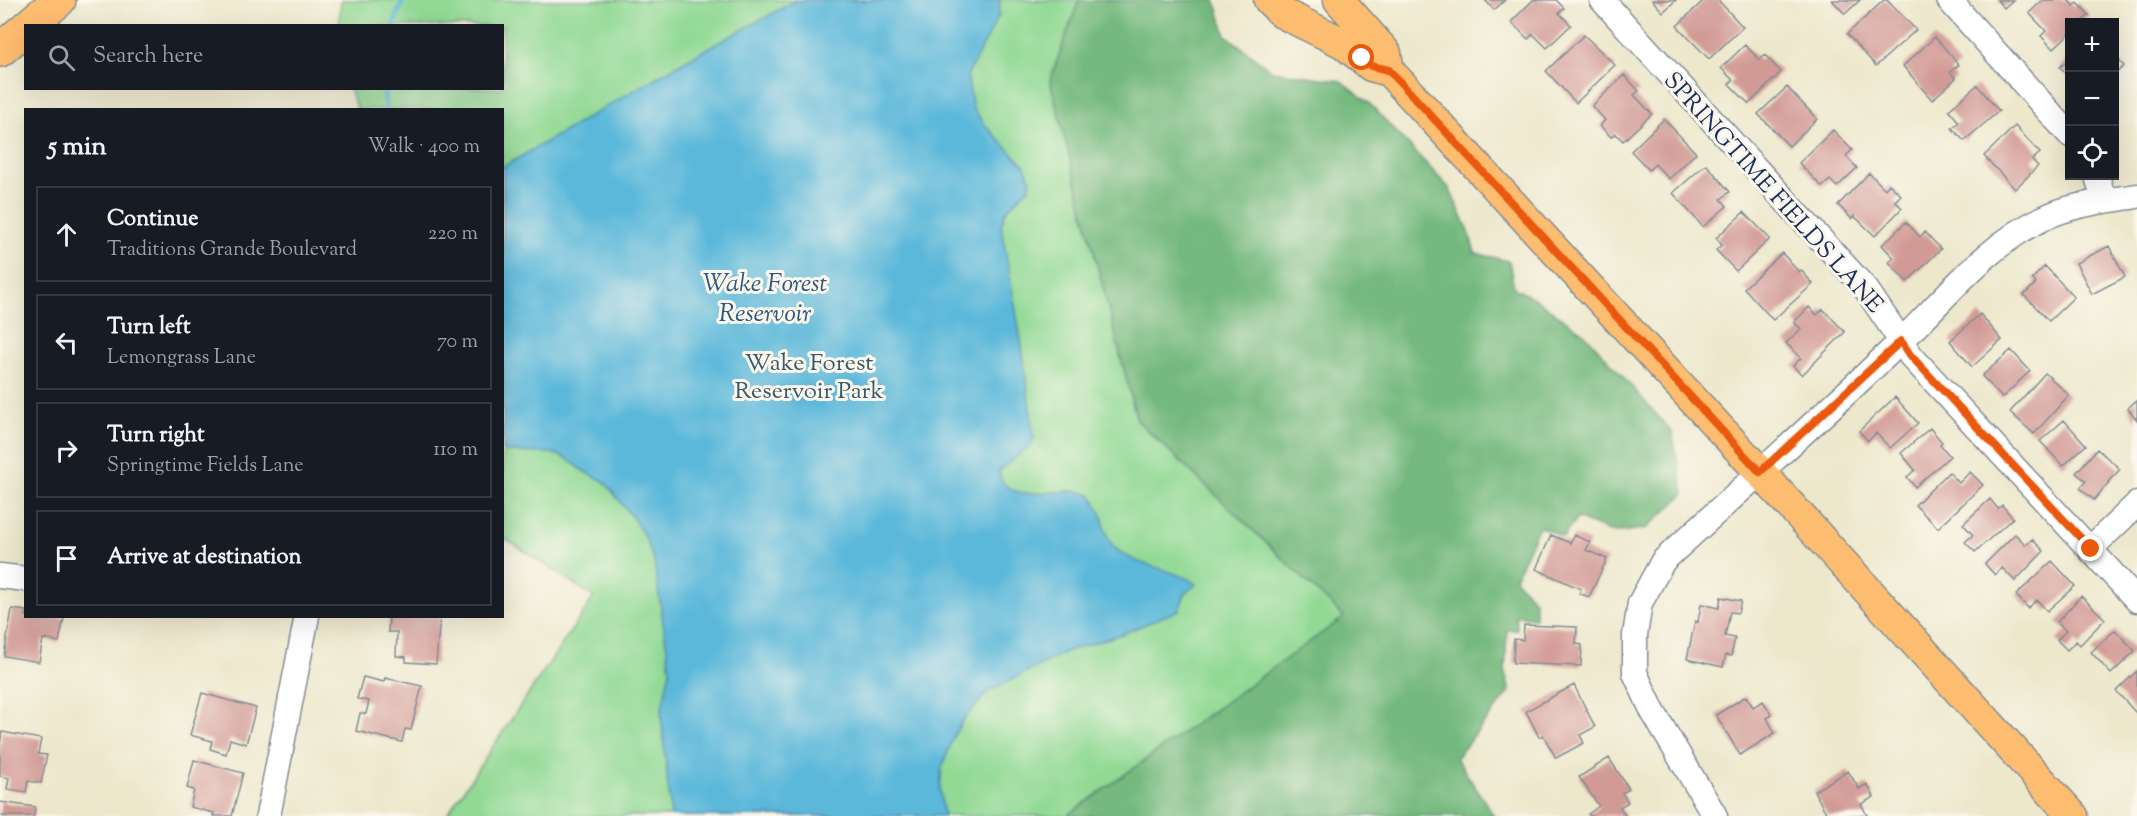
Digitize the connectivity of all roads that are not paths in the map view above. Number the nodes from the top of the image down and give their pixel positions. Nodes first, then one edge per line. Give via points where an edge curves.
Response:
1 (59, 0) edge
2 (1269, 0) edge
3 (1339, 0) edge
4 (1602, 0) edge
5 (1949, 0) edge
6 (31, 24) edge
7 (24, 30) edge
8 (0, 50) edge
9 (1389, 70) junction
10 (2065, 129) edge
11 (2098, 180) edge
12 (2137, 196) edge
13 (2104, 201) junction
14 (1901, 341) junction
15 (1760, 472) junction
16 (2137, 504) edge
17 (2091, 549) junction
18 (0, 576) edge
19 (24, 579) edge
20 (2137, 600) edge
21 (304, 618) edge
22 (268, 816) edge
23 (1715, 816) edge
24 (2073, 816) edge

1 - 6 highway
2 - 9 main road via 1282,13 1343,44 1371,66
3 - 9 main road via 1386,53
4 - 14 street, SPRINGTIME FIELDS LANE via 1866,288
5 - 10 street
7 - 8 highway
9 - 15 main road
11 - 13 street
12 - 13 street
13 - 14 street via 2045,217 2012,236
14 - 15 street
14 - 17 street, SPRINGTIME FIELDS LANE
15 - 23 street via 1663,561 1640,603 1635,635 1635,673 1653,712
15 - 24 main road
16 - 17 street
17 - 20 street, SPRINGTIME FIELDS LANE
18 - 19 street
21 - 22 street

